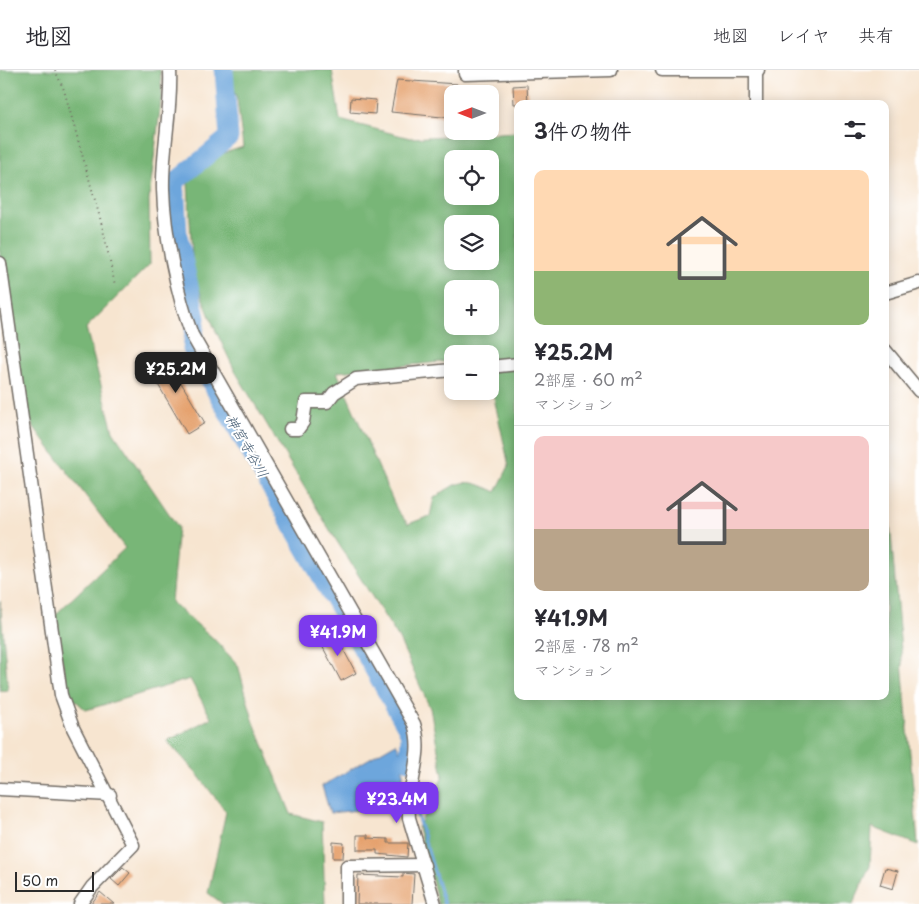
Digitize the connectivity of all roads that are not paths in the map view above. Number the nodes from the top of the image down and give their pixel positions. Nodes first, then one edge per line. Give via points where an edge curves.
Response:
1 (170, 70) edge
2 (465, 70) edge
3 (612, 70) edge
4 (662, 70) edge
5 (756, 70) edge
6 (756, 100) edge
7 (0, 263) edge
8 (919, 283) edge
9 (889, 292) edge
10 (889, 355) edge
11 (514, 364) edge
12 (499, 366) edge
13 (444, 371) edge
14 (919, 391) edge
15 (290, 429) dead end
16 (0, 789) edge
17 (110, 795) junction
18 (424, 865) junction
19 (80, 904) edge
20 (347, 904) edge
21 (434, 904) edge

1 - 18 street via 163,188 169,243 186,319 208,364 414,724 419,738 418,754 408,806
2 - 3 street via 465,74
4 - 5 street
5 - 6 street
7 - 17 street via 61,695 73,728
8 - 9 street
10 - 14 street
11 - 12 street
13 - 15 street via 356,380 334,393 327,402 306,402 302,425 298,429
16 - 17 street
17 - 19 street via 133,845
18 - 20 street via 347,866
18 - 21 street

